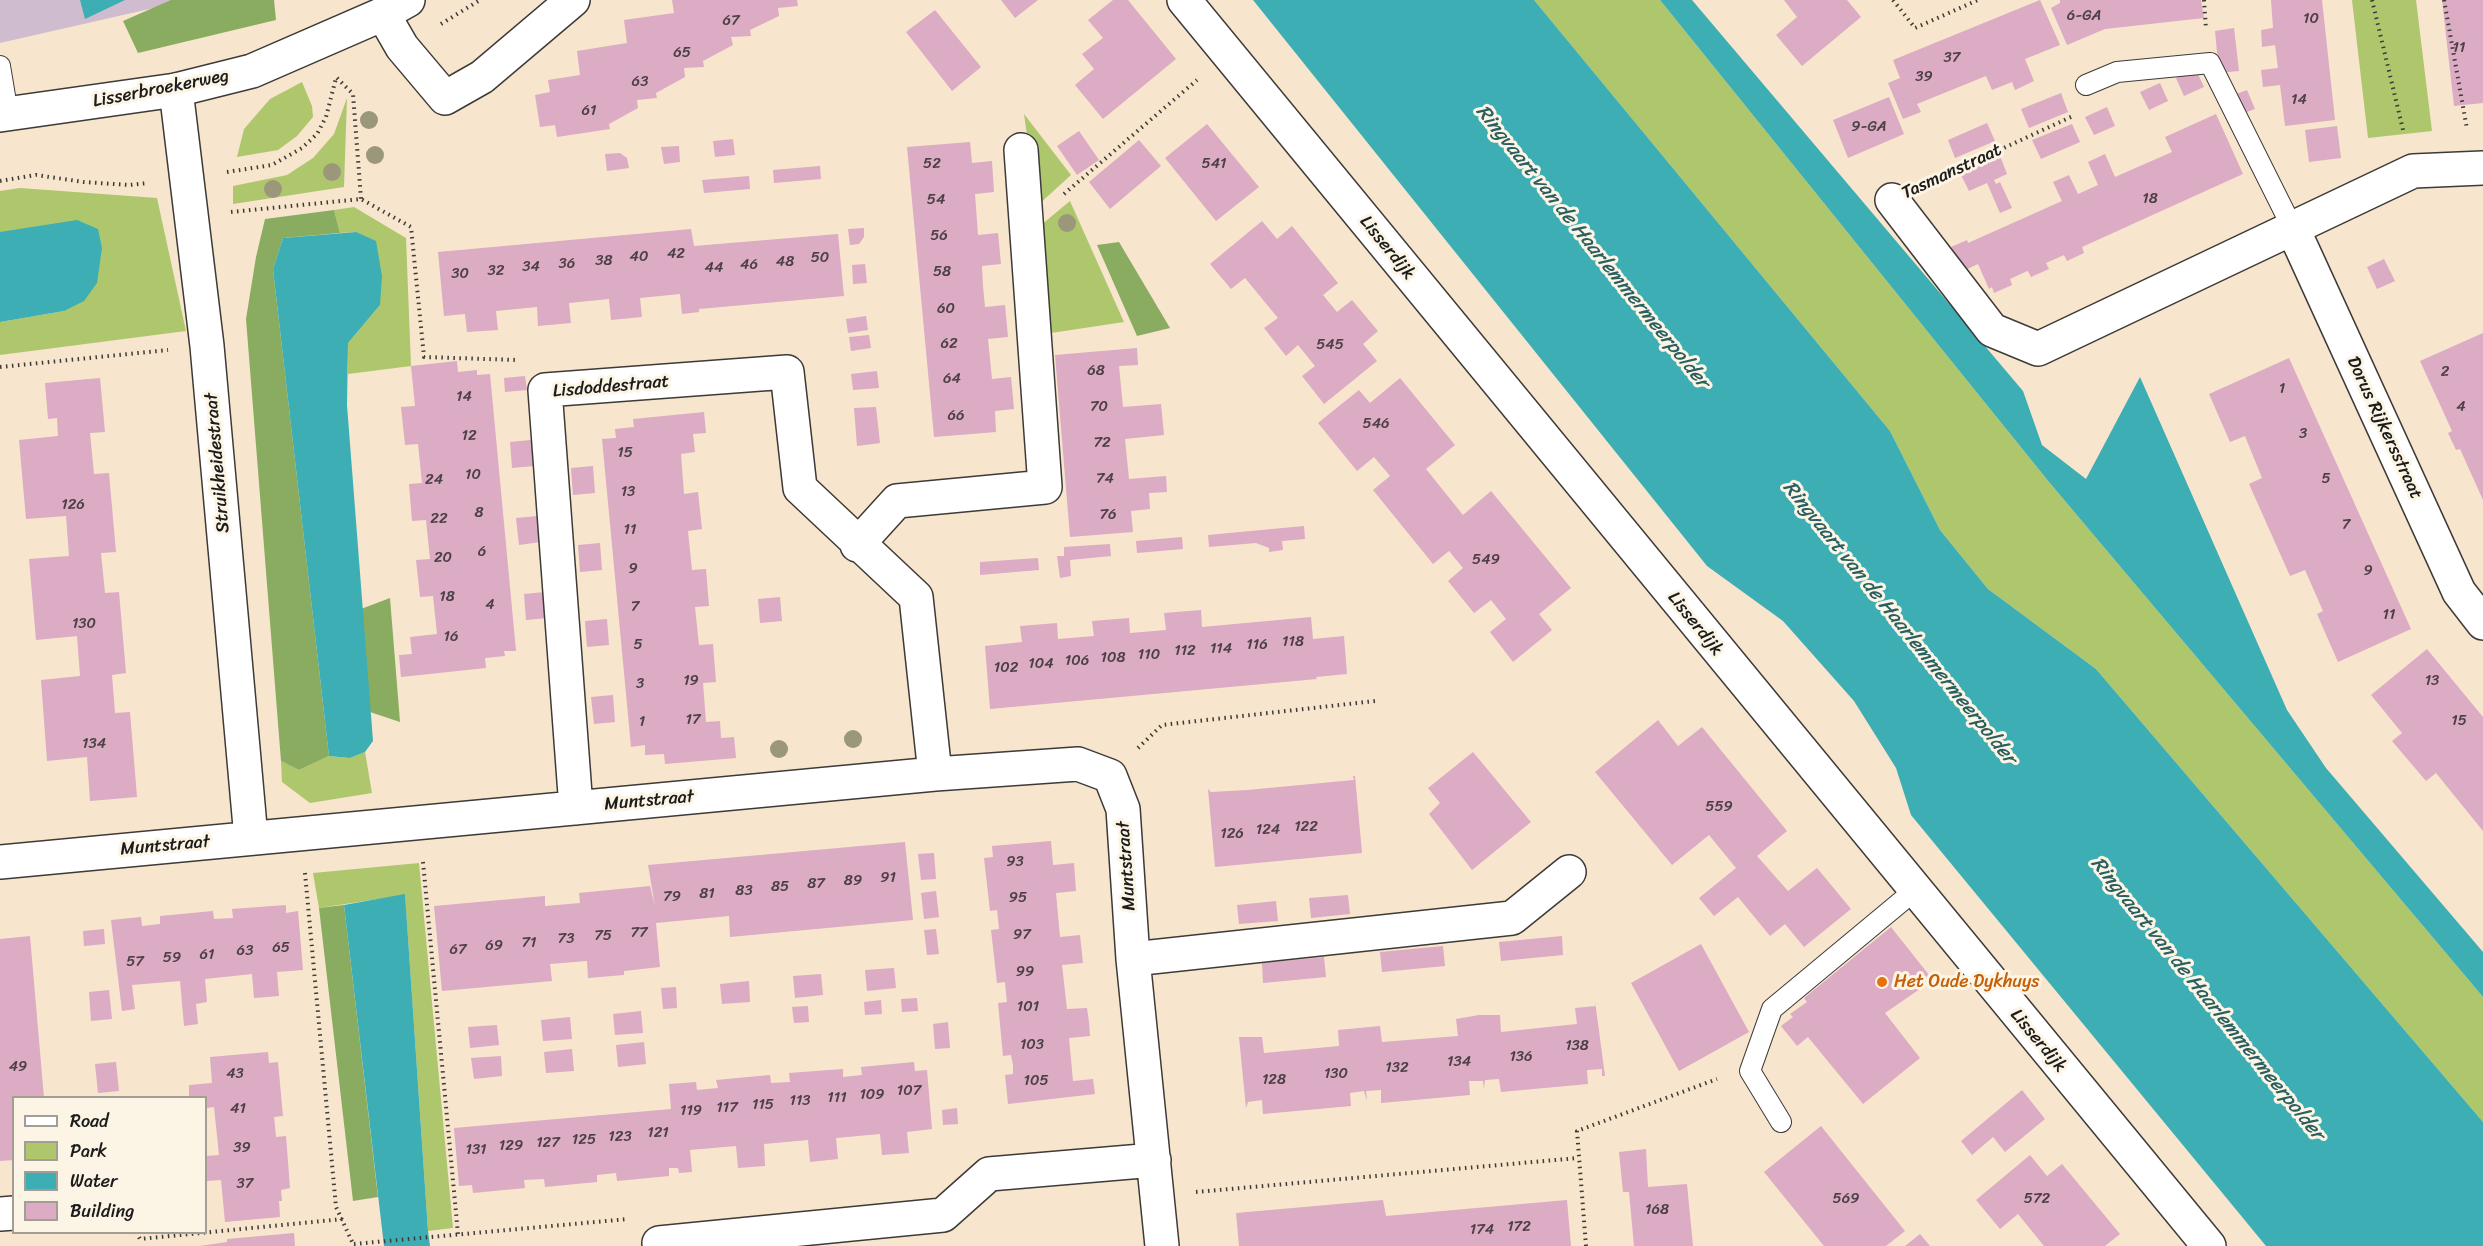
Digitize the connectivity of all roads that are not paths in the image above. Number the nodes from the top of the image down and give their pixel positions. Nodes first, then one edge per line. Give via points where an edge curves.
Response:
1 (573, 0) edge
2 (1184, 0) edge
3 (395, 7) edge
4 (0, 66) edge
5 (2086, 85) road end
6 (176, 90) junction
7 (4, 115) edge
8 (1021, 150) dead end
9 (2478, 168) edge
10 (1892, 200) road end
11 (2293, 228) junction
12 (857, 544) junction
13 (2483, 623) edge
14 (935, 774) junction
15 (576, 808) junction
16 (252, 838) junction
17 (0, 862) edge
18 (1569, 872) dead end
19 (1914, 891) junction
20 (1133, 959) junction
21 (1781, 1122) dead end
22 (1154, 1160) junction
23 (867, 1234) edge
24 (659, 1243) road end
25 (1162, 1246) edge
26 (2209, 1246) edge

1 - 3 street, Lisserbroekerweg via 482,76 445,98 402,47
2 - 19 street, Lisserdijk
3 - 6 street, Lisserbroekerweg via 252,70
4 - 7 lane
5 - 11 lane via 2117,72 2210,63
6 - 7 street, Lisserbroekerweg
6 - 16 street, Struikheidestraat via 207,346
8 - 12 street via 1045,487 897,501
9 - 11 street, Tasmanstraat via 2413,171
10 - 11 street, Tasmanstraat via 1992,330 2038,349
11 - 13 street, Dorus Rijkersstraat via 2459,592
12 - 14 street, Lisdoddestraat via 916,597
12 - 15 street, Lisdoddestraat via 800,488 787,372 545,390
14 - 15 street, Muntstraat
14 - 20 street, Muntstraat via 1078,764 1110,776 1123,809
15 - 16 street, Muntstraat
16 - 17 street, Muntstraat
18 - 20 street via 1512,918
19 - 21 lane via 1772,1009 1750,1071
19 - 26 street, Lisserdijk
20 - 22 street, Muntstraat
22 - 23 street via 989,1174 943,1215
22 - 25 street, Muntstraat
23 - 24 street

